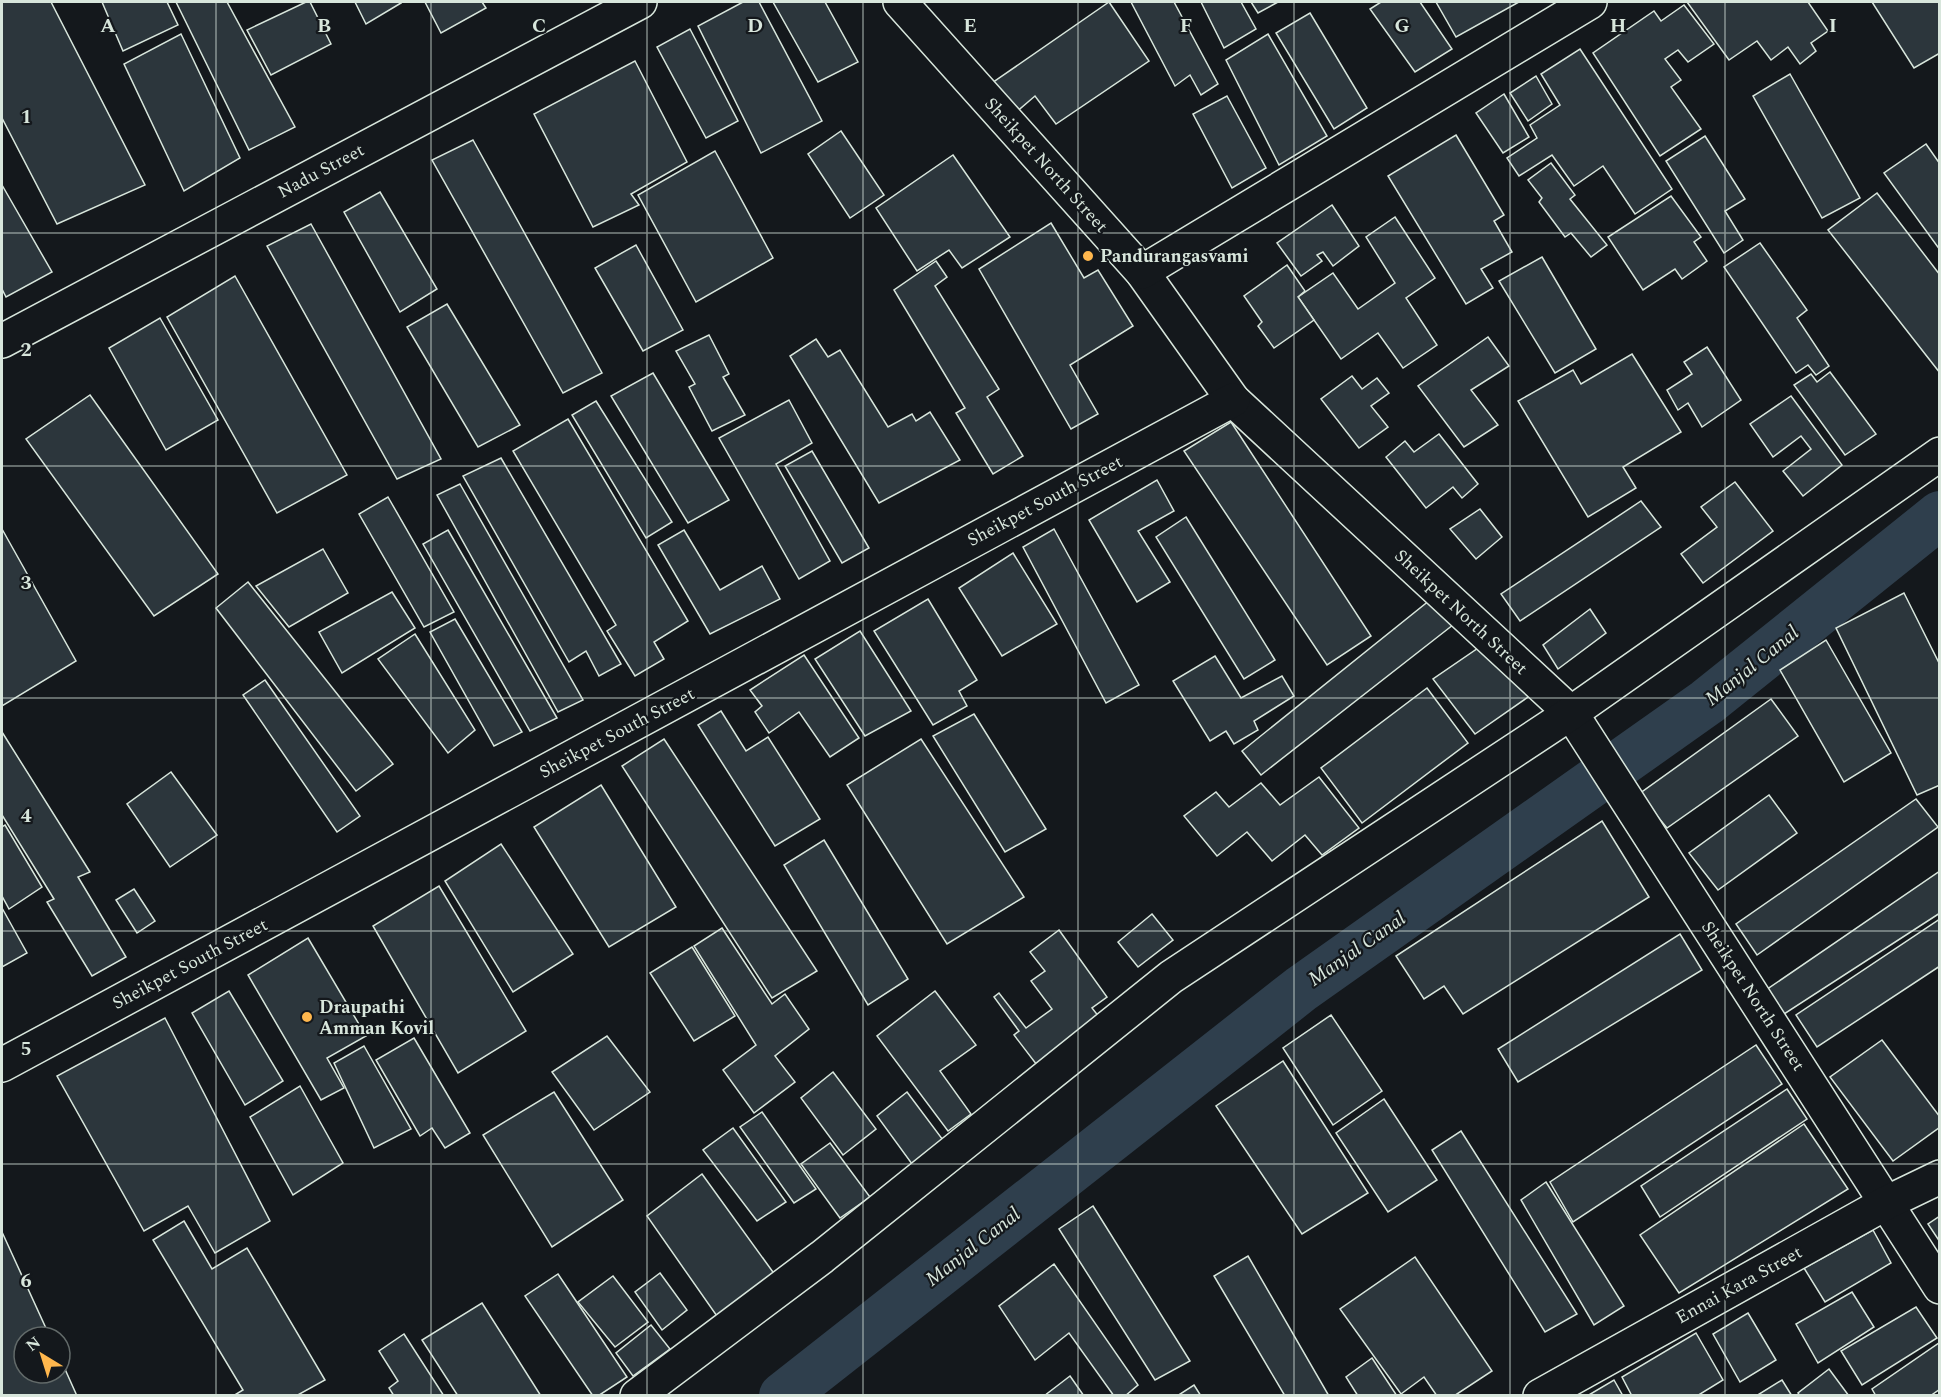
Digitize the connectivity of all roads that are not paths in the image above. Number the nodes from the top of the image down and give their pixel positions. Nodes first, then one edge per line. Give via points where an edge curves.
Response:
1 (640, 2) edge
2 (900, 2) edge
3 (1590, 2) edge
4 (1142, 272) junction
5 (2, 341) edge
6 (1233, 400) junction
7 (1940, 454) edge
8 (1572, 715) junction
9 (2, 1065) edge
10 (1940, 1177) edge
11 (1886, 1203) junction
12 (1940, 1287) edge
13 (637, 1395) edge
14 (1540, 1395) edge

1 - 5 street, Nadu Street
2 - 4 street, Sheikpet North Street
3 - 4 street
4 - 6 street, Sheikpet North Street
6 - 8 street, Sheikpet North Street
6 - 9 street, Sheikpet South Street
7 - 8 street
8 - 11 street, Sheikpet North Street
8 - 13 street via 1170,977 822,1257
10 - 11 street, Ennai Kara Street
11 - 12 street, Sheikpet North Street
11 - 14 street, Ennai Kara Street

